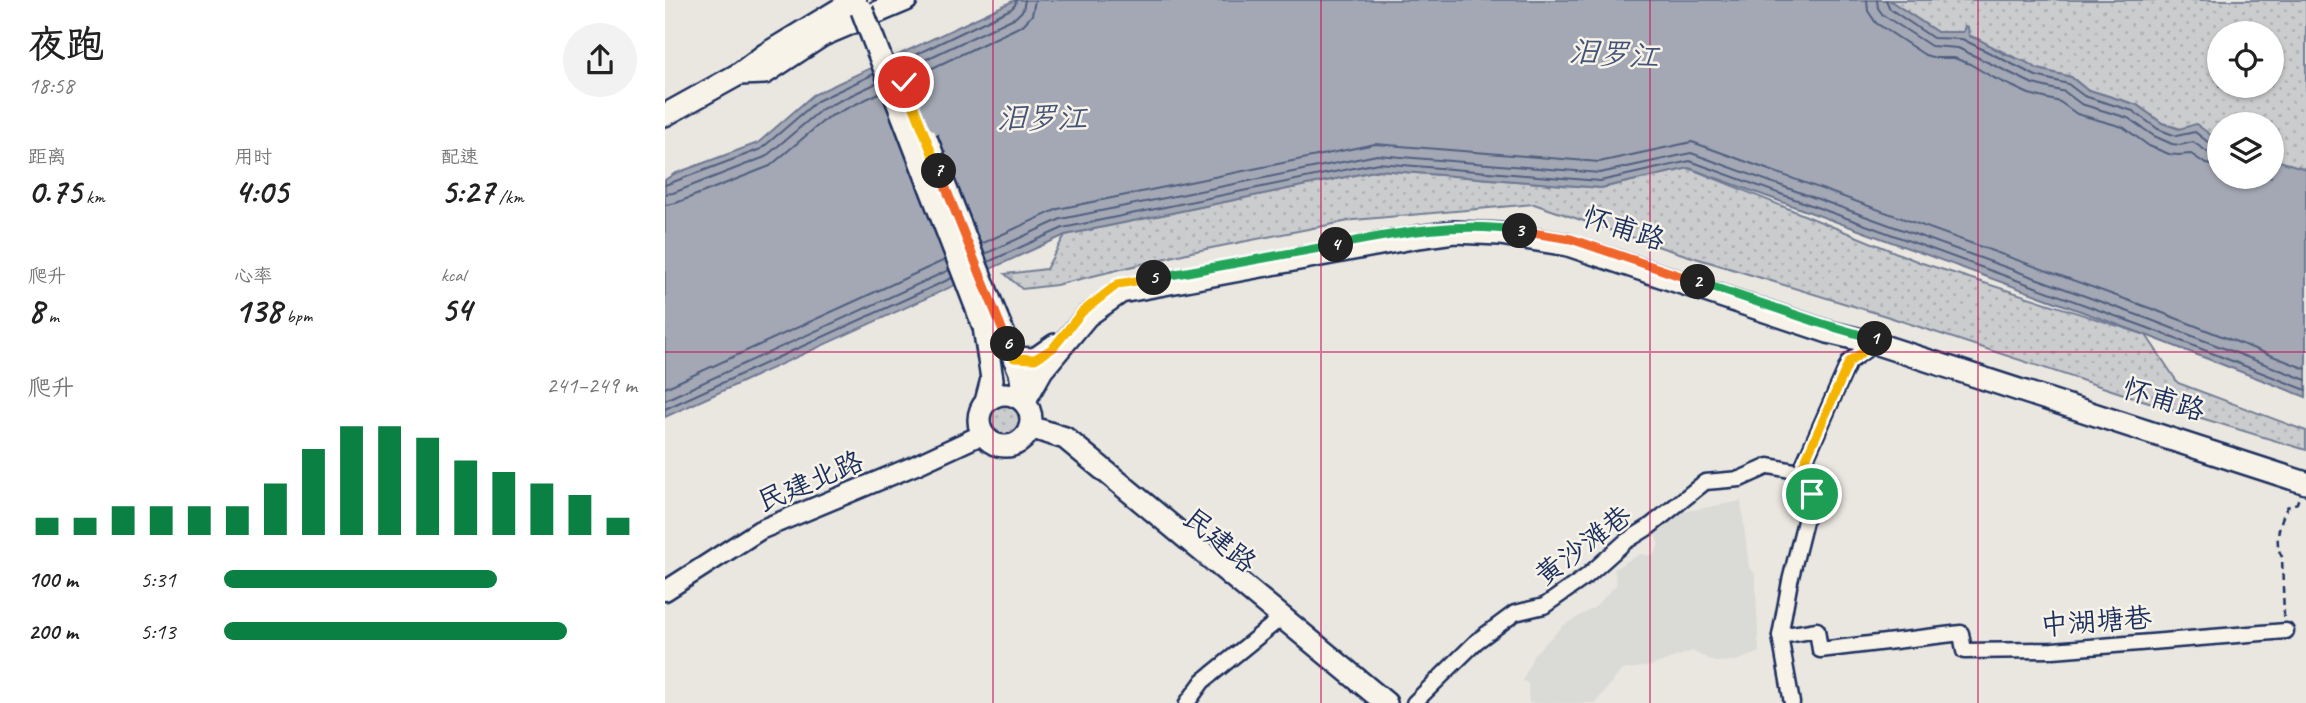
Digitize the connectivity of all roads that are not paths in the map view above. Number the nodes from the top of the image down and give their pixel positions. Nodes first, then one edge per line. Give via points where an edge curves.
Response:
1 (906, 0) edge
2 (864, 3) edge
3 (739, 74) junction
4 (665, 114) edge
5 (991, 323) junction
6 (1876, 342) junction
7 (1014, 358) junction
8 (1020, 399) junction
9 (986, 402) junction
10 (981, 430) junction
11 (1028, 431) junction
12 (1800, 472) junction
13 (2306, 479) edge
14 (665, 583) edge
15 (665, 591) edge
16 (1276, 622) junction
17 (2286, 631) road end
18 (1780, 636) junction
19 (1187, 703) edge
20 (1369, 703) edge
21 (1386, 703) edge
22 (1414, 703) edge
23 (1792, 703) edge

1 - 3 main road via 823,36 765,73
2 - 3 main road via 766,54
2 - 5 main road, bridge
3 - 4 main road
5 - 7 main road
5 - 9 main road via 992,379
6 - 7 main road, 怀甫路 via 1571,239 1463,227 1420,229 1118,284 1082,312 1053,348 1035,359
6 - 8 main road via 1828,332 1568,246 1500,234 1454,232 1121,292 1087,316
6 - 12 street via 1849,362
6 - 13 main road, 怀甫路
7 - 8 main road via 1022,384
8 - 9 main road via 1000,394
8 - 11 main road via 1029,410
9 - 10 main road via 981,410
10 - 11 main road via 1004,446 1013,445
10 - 14 street via 761,522
10 - 15 street, 民建北路 via 916,465 759,530
11 - 16 main road, 民建路 via 1060,446
11 - 21 main road via 1065,438
12 - 18 street via 1812,494
12 - 22 street, 黄沙滩巷 via 1769,466 1739,479 1705,482 1544,606 1515,612 1477,641
16 - 19 street via 1203,681
16 - 20 main road, 民建路
17 - 18 street, 中湖塘巷 via 2040,650 1964,651 1961,633 1820,650 1817,630
18 - 23 street

